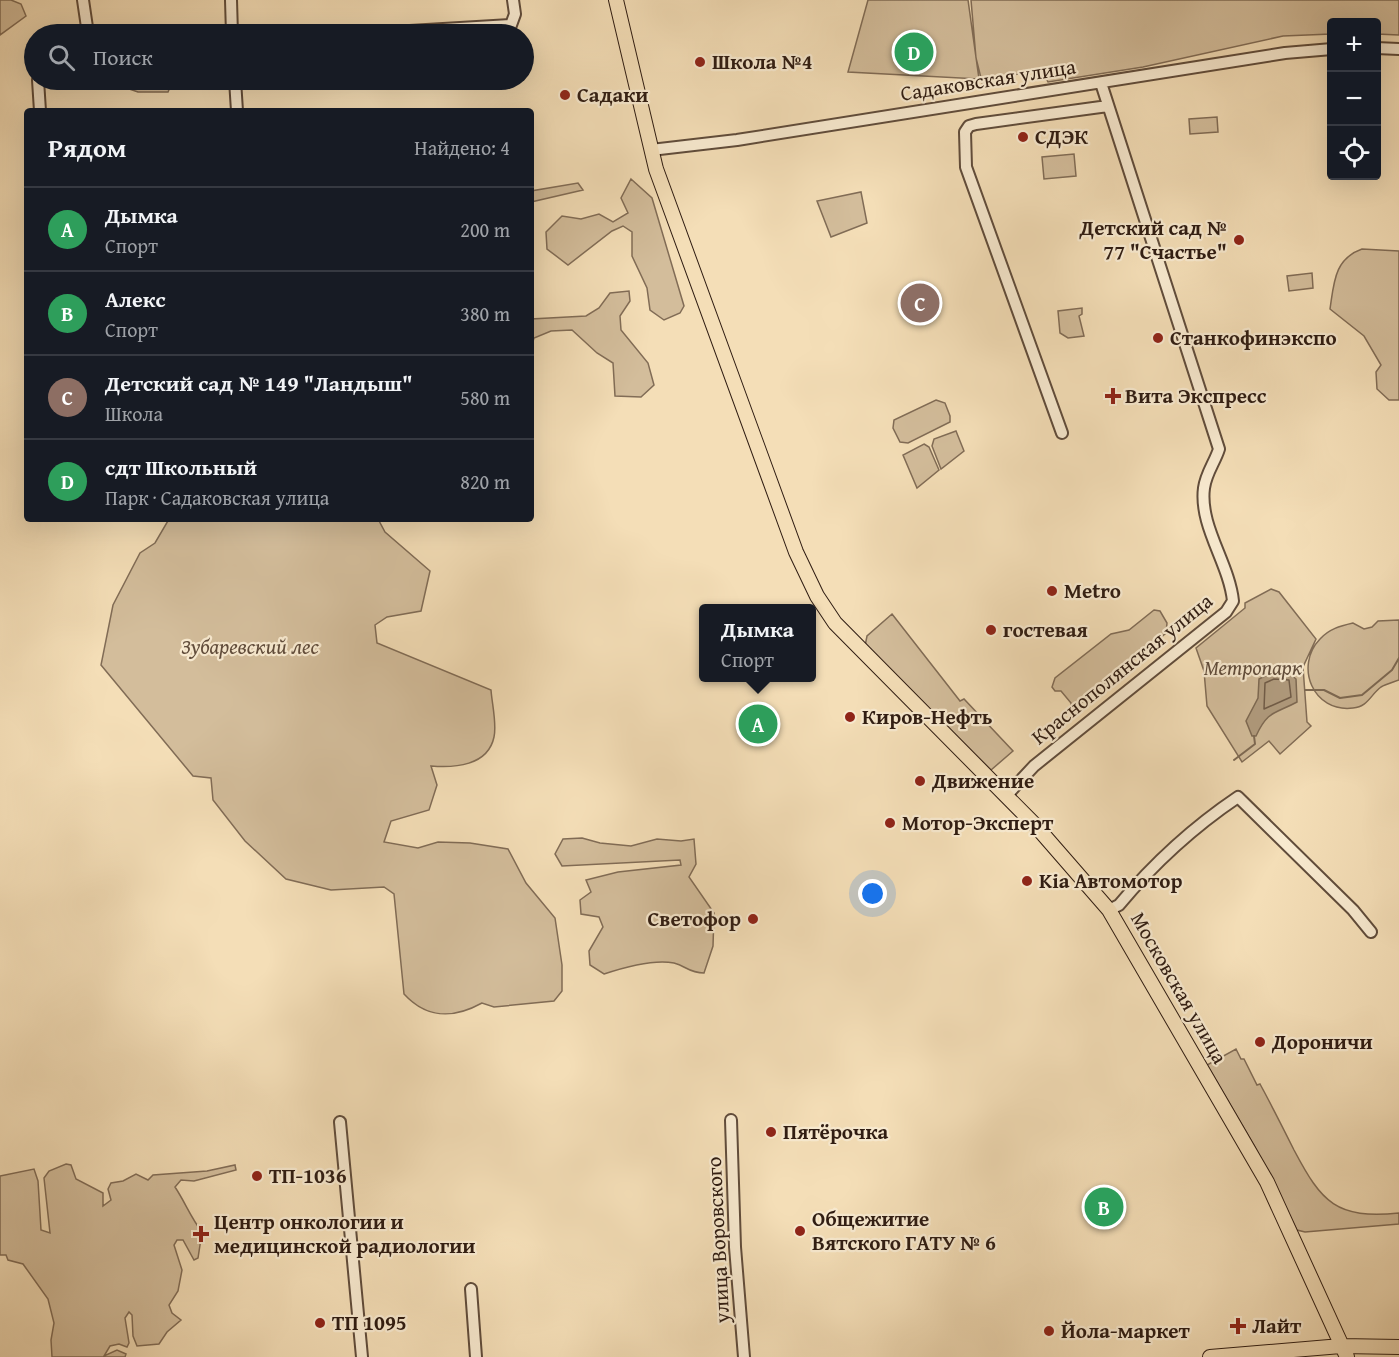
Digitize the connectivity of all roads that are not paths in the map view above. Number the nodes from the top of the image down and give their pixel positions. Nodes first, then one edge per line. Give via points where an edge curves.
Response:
1 (83, 0) edge
2 (231, 0) edge
3 (513, 0) edge
4 (616, 0) edge
5 (87, 24) edge
6 (232, 24) edge
7 (511, 24) edge
8 (1381, 48) edge
9 (1327, 49) edge
10 (1399, 49) edge
11 (1101, 83) junction
12 (39, 90) edge
13 (236, 90) edge
14 (1108, 106) junction
15 (40, 108) edge
16 (237, 108) edge
17 (649, 143) junction
18 (1062, 433) dead end
19 (1006, 796) junction
20 (1109, 910) junction
21 (1371, 932) dead end
22 (731, 1120) dead end
23 (340, 1122) dead end
24 (471, 1289) dead end
25 (1399, 1347) edge
26 (1344, 1353) edge
27 (362, 1357) edge
28 (476, 1357) edge
29 (744, 1357) edge
30 (1210, 1357) edge

1 - 5 street
2 - 6 street
3 - 7 street via 516,14
4 - 17 main road
8 - 10 street
9 - 11 street, Садаковская улица
11 - 14 street, Краснополянская улица
11 - 17 street, Садаковская улица via 748,138
12 - 15 street
13 - 16 street
14 - 18 street via 971,125 965,132 966,167
14 - 19 street, Краснополянская улица via 1220,449 1206,480 1204,496 1233,601 1226,612 1034,766
17 - 19 main road, Московская улица via 796,552 817,596 836,623
19 - 20 main road, Московская улица via 1086,880
20 - 21 street via 1119,905 1164,854 1238,797
20 - 26 main road, Московская улица via 1267,1182
22 - 29 street, улица Воровского
23 - 27 street
24 - 28 street
25 - 26 main road
26 - 30 main road

